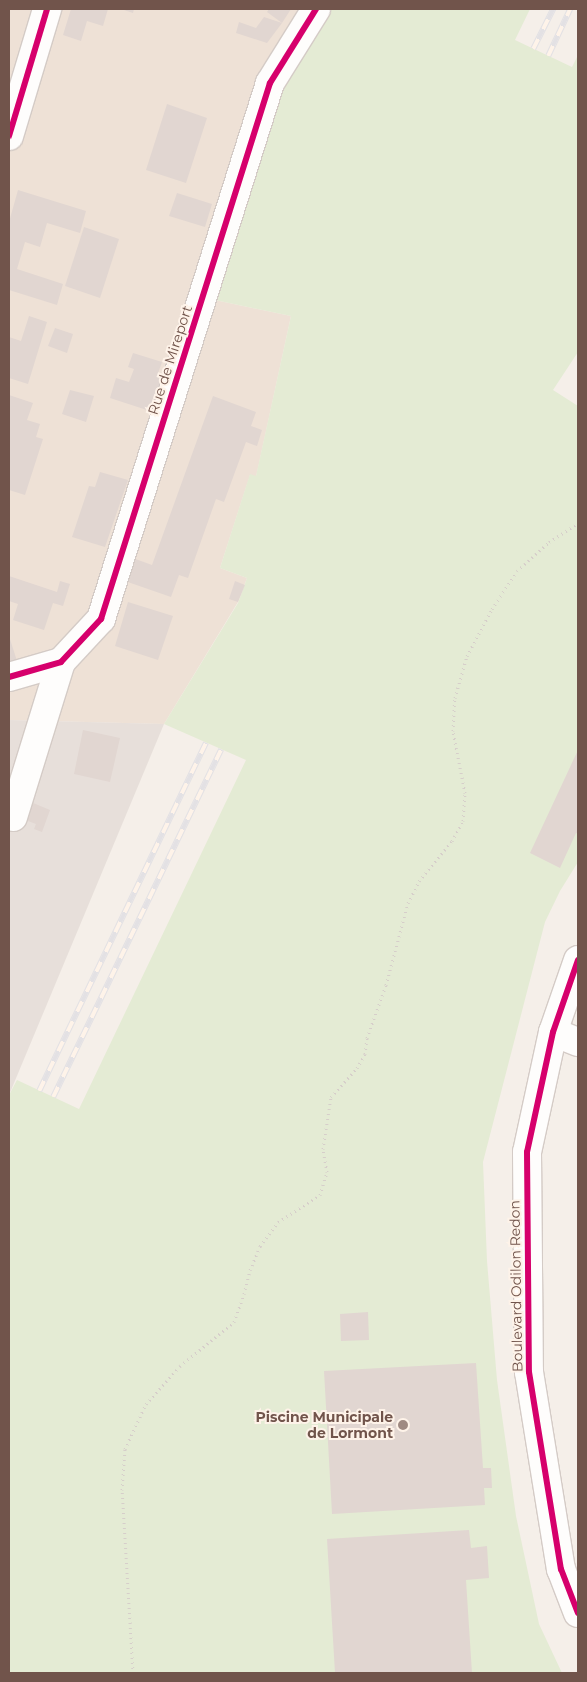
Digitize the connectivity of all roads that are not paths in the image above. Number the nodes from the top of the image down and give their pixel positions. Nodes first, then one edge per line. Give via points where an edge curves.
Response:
1 (47, 9) edge
2 (316, 9) edge
3 (9, 136) edge
4 (61, 662) junction
5 (9, 677) edge
6 (13, 816) dead end
7 (578, 960) edge
8 (553, 1032) junction
9 (578, 1042) edge
10 (578, 1613) edge

1 - 3 street
2 - 4 street, Rue de Mireport via 270,83 101,619
4 - 5 street
4 - 6 street
7 - 8 street, Boulevard Odilon Redon
8 - 9 street
8 - 10 street, Boulevard Odilon Redon via 527,1152 529,1372 561,1569

